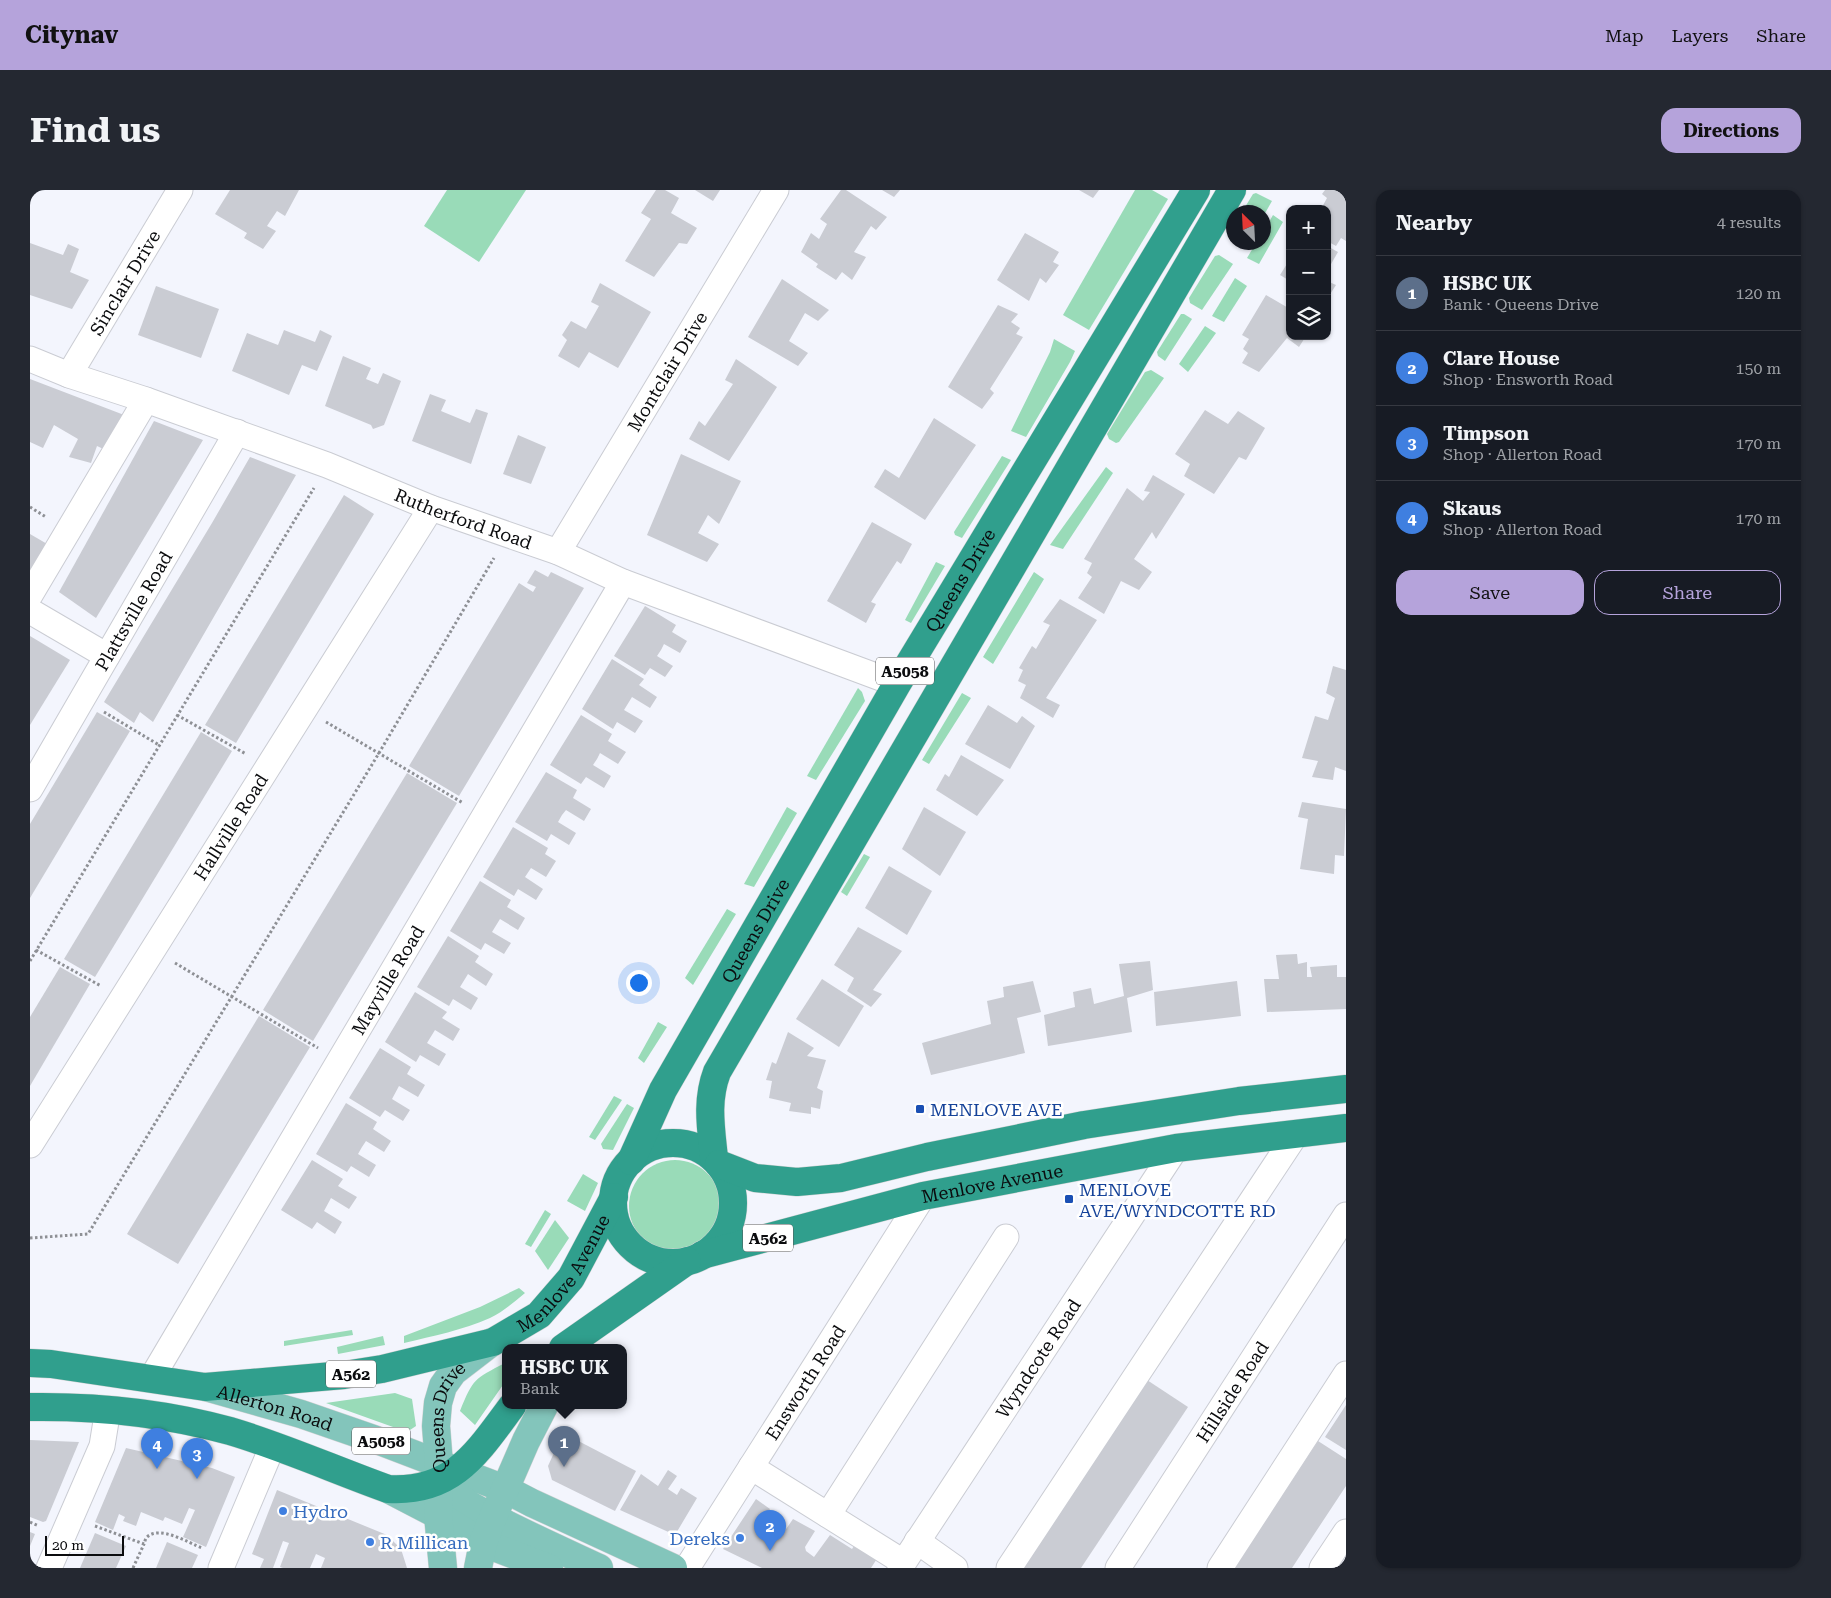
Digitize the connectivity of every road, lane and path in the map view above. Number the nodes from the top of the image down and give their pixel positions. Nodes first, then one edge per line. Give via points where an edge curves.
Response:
1 (180, 190) edge
2 (776, 190) edge
3 (1196, 190) edge
4 (1232, 190) edge
5 (30, 359) edge
6 (69, 374) junction
7 (146, 400) junction
8 (237, 432) junction
9 (327, 465) junction
10 (431, 508) junction
11 (508, 533) junction
12 (558, 552) junction
13 (623, 582) junction
14 (30, 595) edge
15 (30, 611) edge
16 (108, 656) junction
17 (897, 684) junction
18 (82, 699) junction
19 (304, 709) junction
20 (177, 715) junction
21 (159, 745) junction
22 (378, 753) junction
23 (268, 766) junction
24 (30, 789) edge
25 (485, 816) junction
26 (153, 949) junction
27 (36, 950) junction
28 (30, 961) edge
29 (231, 997) junction
30 (122, 998) junction
31 (340, 1061) junction
32 (1346, 1089) edge
33 (1346, 1128) edge
34 (1296, 1134) junction
35 (30, 1145) edge
36 (1176, 1148) junction
37 (631, 1161) junction
38 (717, 1161) junction
39 (923, 1196) junction
40 (614, 1198) junction
41 (1346, 1215) edge
42 (1006, 1237) dead end
43 (30, 1238) edge
44 (694, 1258) junction
45 (605, 1320) junction
46 (493, 1342) junction
47 (569, 1344) edge
48 (588, 1344) edge
49 (30, 1363) edge
50 (1346, 1374) edge
51 (151, 1379) junction
52 (205, 1387) junction
53 (30, 1407) edge
54 (108, 1409) junction
55 (510, 1409) edge
56 (542, 1409) edge
57 (273, 1445) junction
58 (751, 1467) junction
59 (444, 1474) junction
60 (388, 1489) junction
61 (505, 1489) junction
62 (438, 1515) junction
63 (828, 1515) junction
64 (70, 1517) junction
65 (493, 1517) junction
66 (1346, 1532) edge
67 (917, 1540) junction
68 (144, 1544) junction
69 (481, 1556) edge
70 (223, 1563) edge
71 (901, 1565) edge
72 (537, 1567) edge
73 (49, 1568) edge
74 (134, 1568) edge
75 (443, 1568) edge
76 (599, 1568) edge
77 (672, 1568) edge
78 (687, 1568) edge
79 (955, 1568) edge
80 (1009, 1568) edge
81 (1118, 1568) edge
82 (1220, 1568) edge
83 (1322, 1568) edge

1 - 6 street, Sinclair Drive
2 - 12 street, Montclair Drive
3 - 17 highway, Queens Drive / A5058
4 - 38 highway, Queens Drive / A5058 via 716,1072 710,1105
5 - 6 street, Rutherford Road
6 - 7 street, Rutherford Road
7 - 8 street, Rutherford Road
7 - 14 street
8 - 9 street, Rutherford Road
8 - 16 street, Plattsville Road
9 - 10 street, Rutherford Road
9 - 20 path
10 - 11 street, Rutherford Road
10 - 19 street, Hallville Road
11 - 12 street, Rutherford Road
11 - 22 path
12 - 13 street, Rutherford Road
13 - 17 street, Rutherford Road
13 - 25 street, Mayville Road
15 - 16 street
16 - 18 street, Plattsville Road
17 - 37 highway, Queens Drive / A5058 via 663,1090
18 - 21 path
18 - 24 street, Plattsville Road
19 - 22 path
19 - 23 street, Hallville Road
20 - 21 path
20 - 23 path
21 - 27 path
22 - 25 path
22 - 29 path
23 - 26 street, Hallville Road
25 - 31 street, Mayville Road
26 - 29 path
26 - 30 street, Hallville Road
27 - 28 path
27 - 30 path
29 - 31 path
29 - 43 path via 88,1234
30 - 35 street, Hallville Road
31 - 51 street, Mayville Road
32 - 38 highway, A562 via 1239,1101 1084,1125 841,1178 797,1182 755,1178
33 - 34 highway, Menlove Avenue / A562
34 - 36 highway, Menlove Avenue / A562
34 - 80 street
36 - 39 highway, Menlove Avenue / A562
36 - 67 street, Wyndcote Road
37 - 38 highway, A562 via 645,1150 681,1143 698,1148
37 - 40 highway, A562 via 619,1178
38 - 44 highway, A562 via 733,1194 732,1212 727,1230 716,1244
39 - 44 highway, Menlove Avenue / A562
39 - 58 street, Ensworth Road
40 - 44 highway, A562 via 615,1216 622,1234 634,1248 650,1258 668,1262
40 - 46 highway, Menlove Avenue / A562 via 571,1278 539,1315
41 - 81 street, Hillside Road
42 - 63 street
44 - 45 highway, A562
45 - 47 highway, A562
45 - 48 main road
46 - 52 highway, Menlove Avenue / A562 via 363,1372
46 - 59 main road, Queens Drive via 453,1372 443,1386 436,1426
49 - 51 highway, Allerton Road / A562
50 - 82 street
51 - 52 highway, Allerton Road / A562
52 - 59 main road, Allerton Road / A5058 via 301,1414 382,1442
53 - 54 highway, Allerton Road
54 - 57 highway, Allerton Road via 186,1421
54 - 64 street via 102,1446
55 - 59 highway, Queens Drive via 484,1443
56 - 61 main road
57 - 60 highway, Allerton Road
57 - 70 street
58 - 63 street
58 - 78 street, Ensworth Road
59 - 60 highway, Queens Drive via 417,1489
59 - 61 main road, Allerton Road / A5058
59 - 62 main road, Queens Drive
59 - 65 main road via 457,1496
60 - 62 main road, Allerton Road
61 - 65 main road
61 - 77 main road, Allerton Road
62 - 69 main road, Allerton Road
62 - 75 main road, Queens Drive
63 - 71 street
64 - 68 path
64 - 73 street
65 - 69 main road
65 - 76 main road
66 - 83 street
67 - 71 street, Wyndcote Road
67 - 79 street
68 - 70 path via 147,1537 165,1532
68 - 74 path
69 - 72 main road, Allerton Road

